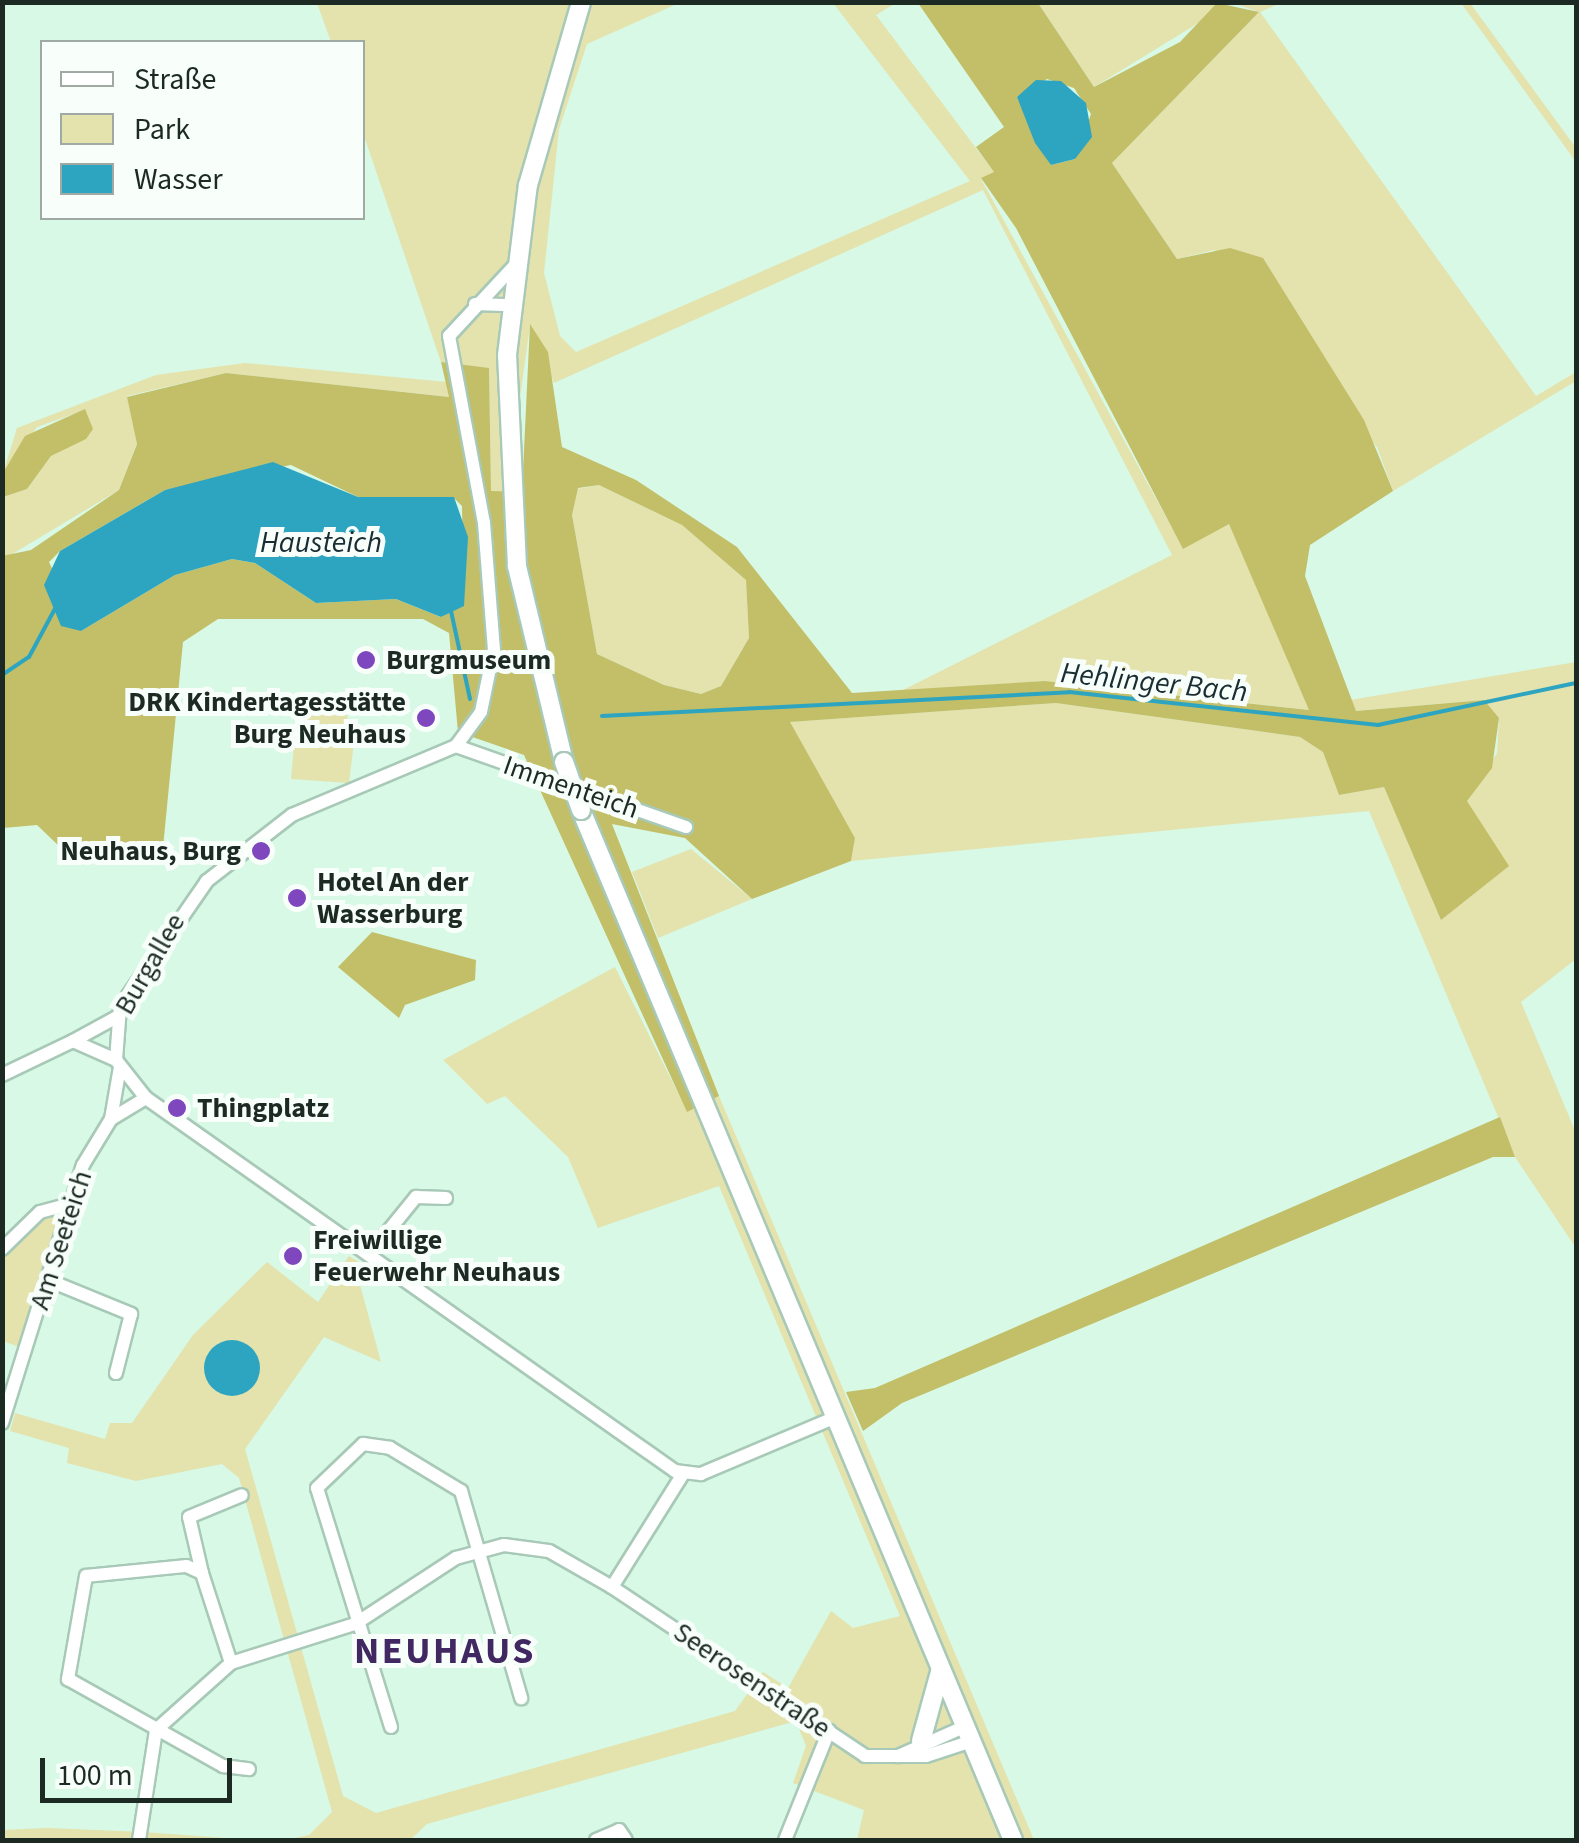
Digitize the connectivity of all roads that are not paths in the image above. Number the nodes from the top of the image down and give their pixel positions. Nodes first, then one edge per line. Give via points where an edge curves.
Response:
1 (581, 2) edge
2 (515, 264) junction
3 (475, 304) junction
4 (510, 305) junction
5 (456, 746) junction
6 (686, 826) dead end
7 (117, 1016) junction
8 (73, 1042) junction
9 (118, 1064) junction
10 (2, 1075) edge
11 (146, 1098) junction
12 (112, 1119) junction
13 (446, 1198) dead end
14 (69, 1204) junction
15 (2, 1249) edge
16 (369, 1254) junction
17 (48, 1280) junction
18 (116, 1373) dead end
19 (836, 1418) junction
20 (2, 1423) edge
21 (682, 1474) junction
22 (242, 1495) dead end
23 (478, 1551) junction
24 (202, 1574) junction
25 (612, 1587) junction
26 (354, 1624) junction
27 (231, 1663) junction
28 (941, 1667) junction
29 (521, 1698) dead end
30 (391, 1727) dead end
31 (156, 1730) junction
32 (829, 1731) junction
33 (969, 1734) junction
34 (921, 1741) junction
35 (896, 1758) junction
36 (249, 1769) dead end
37 (139, 1840) edge
38 (596, 1840) edge
39 (626, 1840) edge
40 (785, 1840) edge
41 (1012, 1840) edge

1 - 2 street via 542,123
2 - 3 street
2 - 4 street
3 - 4 street
3 - 5 street via 454,323 450,356 478,472 494,650 481,712
4 - 19 street, bridge via 517,566 564,762
5 - 6 street, Immenteich
5 - 7 street, Burgallee via 292,815 208,881
7 - 8 street
7 - 9 street, Burgallee
8 - 9 street
8 - 10 street
9 - 11 street
9 - 12 street, Am Seeteich
11 - 12 street
11 - 16 street
12 - 14 street, Am Seeteich
13 - 16 street via 416,1196
14 - 15 street via 40,1212
14 - 17 street, Am Seeteich
16 - 21 street
17 - 18 street via 130,1314
17 - 20 street, Am Seeteich
19 - 21 street
19 - 28 street
21 - 25 street
22 - 24 street via 188,1517
23 - 25 street, Seerosenstraße via 527,1544
23 - 26 street, Seerosenstraße
23 - 26 street via 460,1491 390,1448 364,1444 317,1488
23 - 29 street
24 - 27 street
24 - 31 street via 186,1566 86,1576 68,1679
25 - 32 street, Seerosenstraße
26 - 27 street, Seerosenstraße
26 - 30 street
27 - 31 street, Seerosenstraße
28 - 33 street
28 - 34 street
31 - 36 street via 222,1766
31 - 37 street
32 - 35 street, Seerosenstraße via 866,1756
32 - 40 street
33 - 34 street
33 - 35 street, Seerosenstraße
33 - 41 street
34 - 35 street
38 - 39 street via 619,1830

